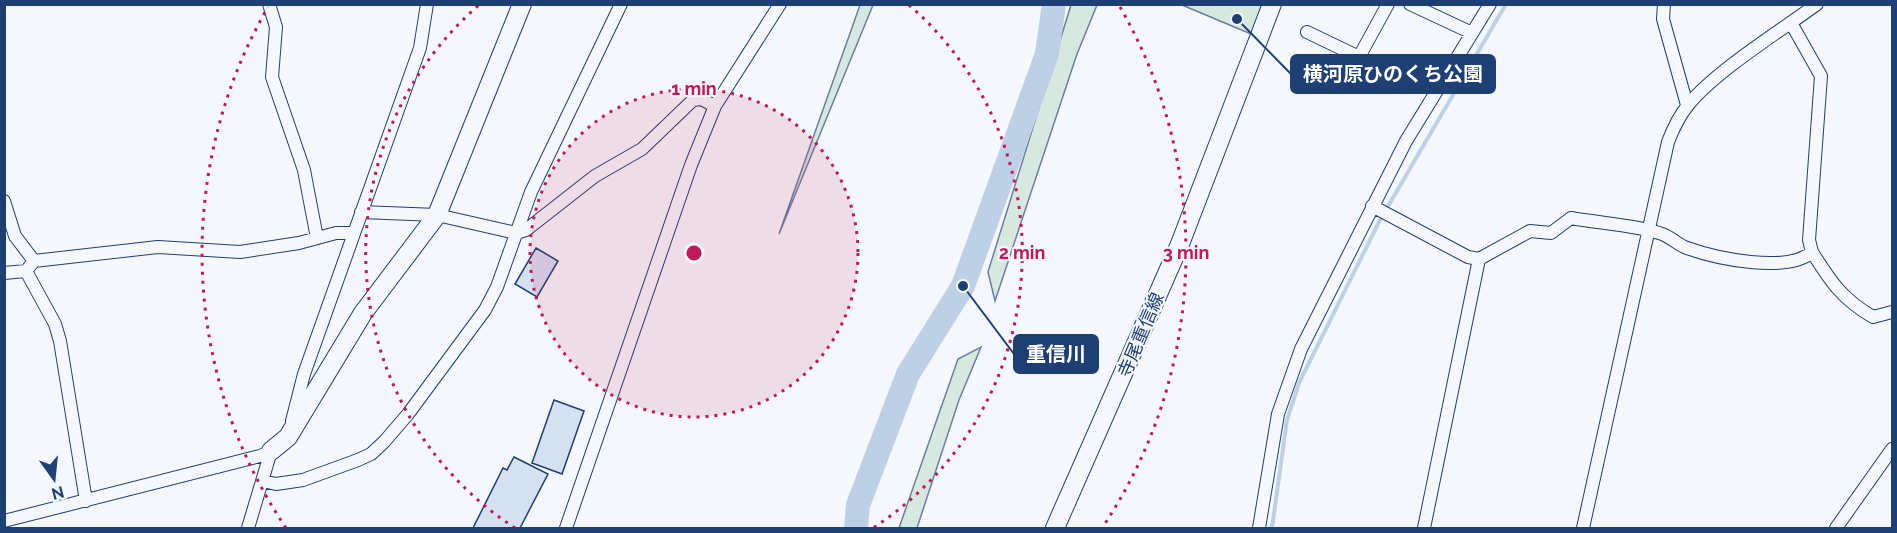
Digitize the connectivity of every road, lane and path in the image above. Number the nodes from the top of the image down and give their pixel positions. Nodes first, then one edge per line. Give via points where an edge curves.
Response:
1 (269, 4) edge
2 (427, 4) edge
3 (522, 4) edge
4 (621, 4) edge
5 (780, 4) edge
6 (1272, 4) edge
7 (1388, 4) edge
8 (1410, 4) edge
9 (1490, 4) edge
10 (1664, 4) edge
11 (1817, 4) edge
12 (1791, 23) junction
13 (1307, 32) dead end
14 (1472, 33) junction
15 (1687, 105) junction
16 (714, 106) junction
17 (4, 201) edge
18 (1372, 206) junction
19 (361, 212) junction
20 (437, 215) junction
21 (1648, 231) junction
22 (354, 233) junction
23 (516, 233) junction
24 (317, 238) junction
25 (1812, 252) junction
26 (1479, 259) junction
27 (30, 266) junction
28 (4, 273) edge
29 (1893, 312) edge
30 (288, 436) junction
31 (1893, 449) edge
32 (271, 451) junction
33 (263, 481) junction
34 (86, 501) junction
35 (4, 521) edge
36 (248, 528) edge
37 (566, 528) edge
38 (1055, 528) edge
39 (1259, 528) edge
40 (1424, 528) edge
41 (1583, 528) edge
42 (1836, 528) edge

1 - 24 street via 276,27 272,77 304,170
2 - 19 street via 420,48
3 - 20 main road
4 - 23 street via 554,140
5 - 16 street
6 - 38 main road, 寺尾重信線 via 1180,244
7 - 13 street via 1359,57
8 - 14 street
9 - 14 street
10 - 15 street via 1663,19
11 - 12 street
12 - 15 street
12 - 25 street via 1821,76 1809,240
14 - 18 street via 1406,141
15 - 21 street via 1668,142
16 - 23 street via 701,99 693,100 642,149 595,176 536,225
16 - 37 street
17 - 27 street
18 - 26 street via 1468,257
18 - 39 street via 1300,349 1288,381 1278,414
19 - 20 street
19 - 22 street
20 - 23 street
20 - 30 main road via 363,313
21 - 25 street via 1663,234 1684,247 1730,260 1764,263 1804,259
21 - 26 street via 1571,218 1551,233 1530,231
21 - 41 street
22 - 24 street
22 - 30 street via 304,374
23 - 33 street via 485,310 384,442 371,454 303,480 276,484
24 - 27 street via 240,252 158,247
25 - 29 street via 1852,306 1873,317
26 - 40 street
27 - 28 street
27 - 34 street via 60,341
30 - 32 main road
31 - 42 street
32 - 33 street
32 - 34 street
33 - 36 street
34 - 35 street

